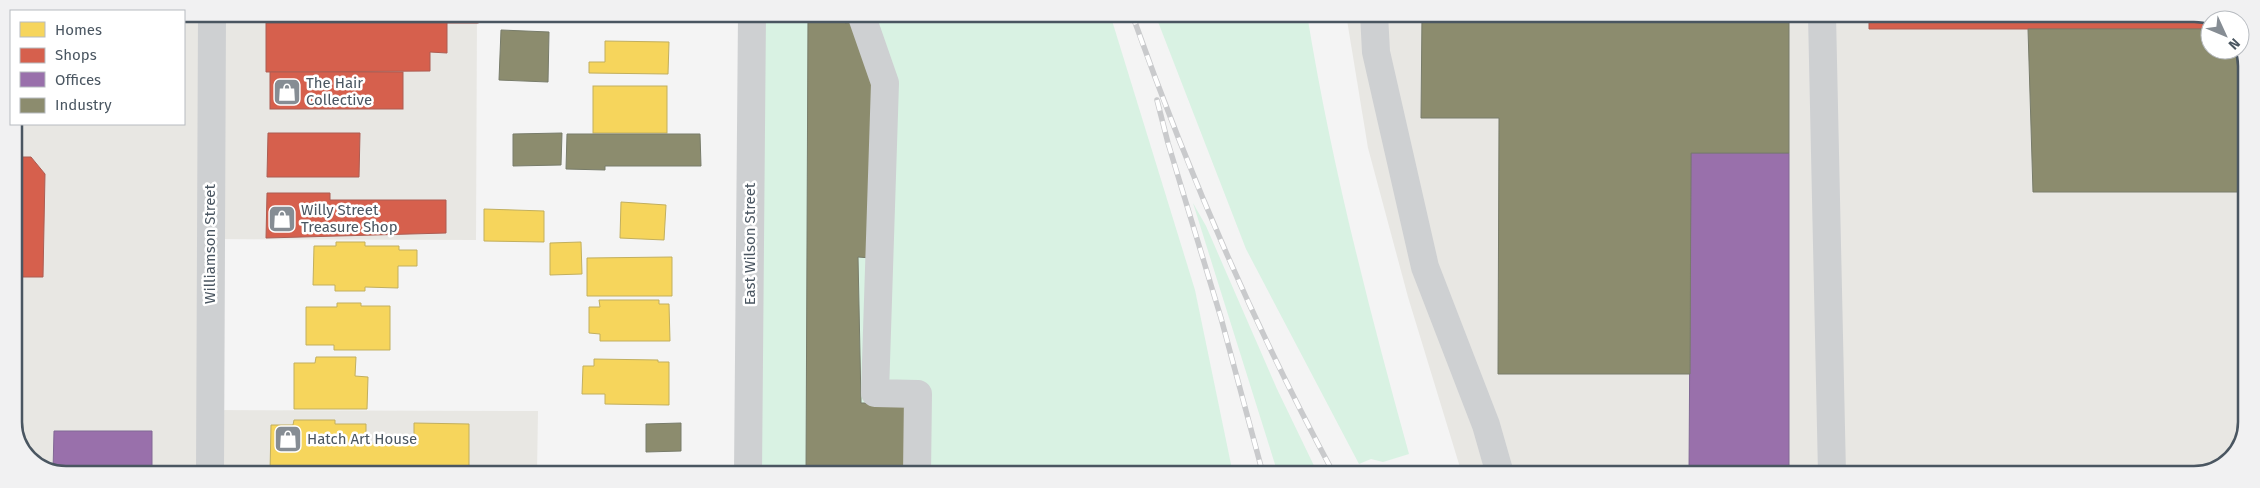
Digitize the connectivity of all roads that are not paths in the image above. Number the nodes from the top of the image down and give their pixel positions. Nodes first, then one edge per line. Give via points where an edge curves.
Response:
1 (212, 22) edge
2 (752, 22) edge
3 (864, 22) edge
4 (1374, 22) edge
5 (1822, 22) edge
6 (210, 466) edge
7 (748, 466) edge
8 (917, 466) edge
9 (1498, 466) edge
10 (1832, 466) edge

1 - 6 street, Williamson Street
2 - 7 street, East Wilson Street
3 - 8 street via 885,83 874,393 918,394
4 - 9 street via 1376,52 1425,267 1490,435
5 - 10 street

